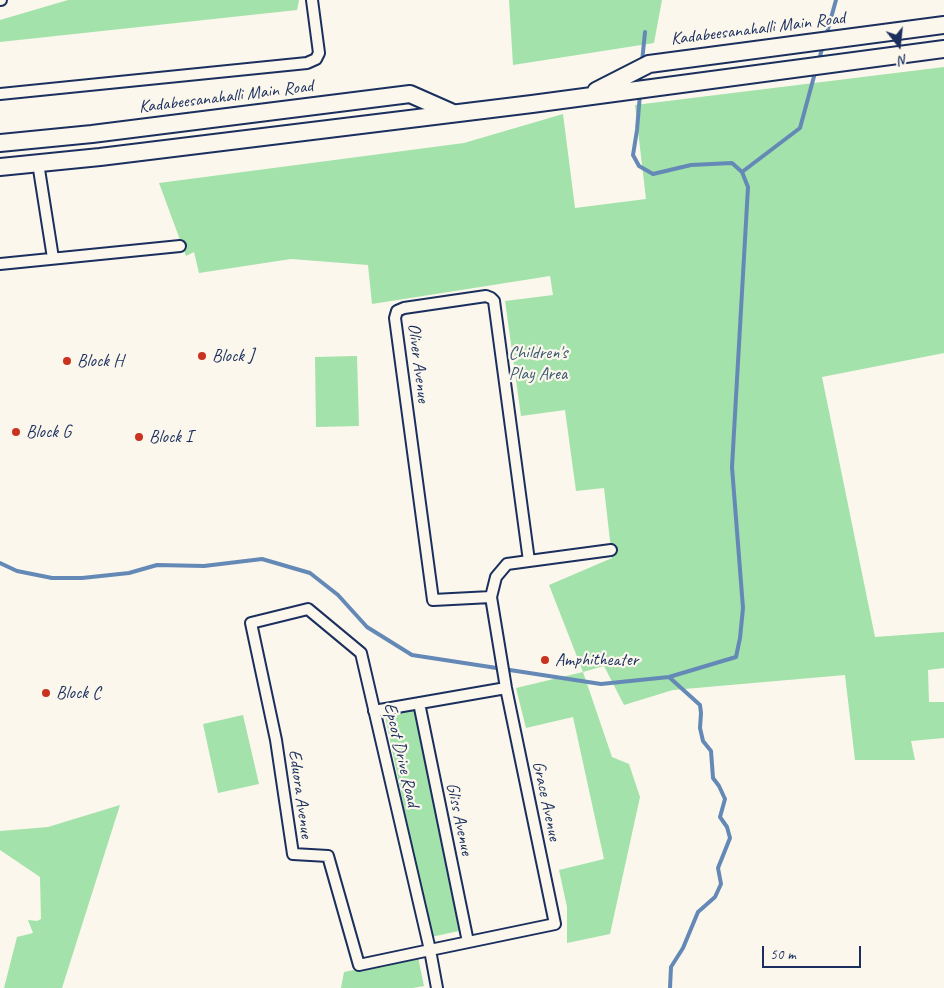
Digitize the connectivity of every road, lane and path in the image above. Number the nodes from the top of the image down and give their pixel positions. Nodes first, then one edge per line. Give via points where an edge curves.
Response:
1 (312, 0) edge
2 (944, 25) edge
3 (944, 49) edge
4 (0, 94) edge
5 (585, 96) junction
6 (453, 113) junction
7 (0, 143) edge
8 (38, 163) junction
9 (0, 166) edge
10 (180, 246) dead end
11 (53, 258) junction
12 (0, 264) edge
13 (611, 550) dead end
14 (529, 561) junction
15 (491, 597) junction
16 (252, 623) joint
17 (506, 688) junction
18 (418, 703) junction
19 (374, 710) junction
20 (468, 942) junction
21 (430, 950) junction
22 (437, 988) edge

1 - 4 street via 319,53 316,59 307,63
2 - 5 main road, Kadabeesanahalli Main Road via 649,64
3 - 5 main road, Kadabeesanahalli Main Road
5 - 6 main road, Kadabeesanahalli Main Road
6 - 7 main road, Kadabeesanahalli Main Road via 410,94
6 - 8 main road, Kadabeesanahalli Main Road
8 - 9 main road, Kadabeesanahalli Main Road
8 - 11 street
10 - 11 street
11 - 12 street
13 - 14 street
14 - 15 street via 507,564 496,577
14 - 15 street, Oliver Avenue via 494,301 486,296 397,311 395,318 433,600
15 - 17 street, Grace Avenue
16 - 19 street, Epcot Drive Road via 308,609 361,653
16 - 21 street, Eduora Avenue via 276,740 292,854 328,856 359,965
17 - 18 street
17 - 20 street, Grace Avenue via 556,924
18 - 19 street
18 - 20 street, Gliss Avenue
19 - 21 street, Epcot Drive Road
20 - 21 street
21 - 22 street, Epcot Drive Road

